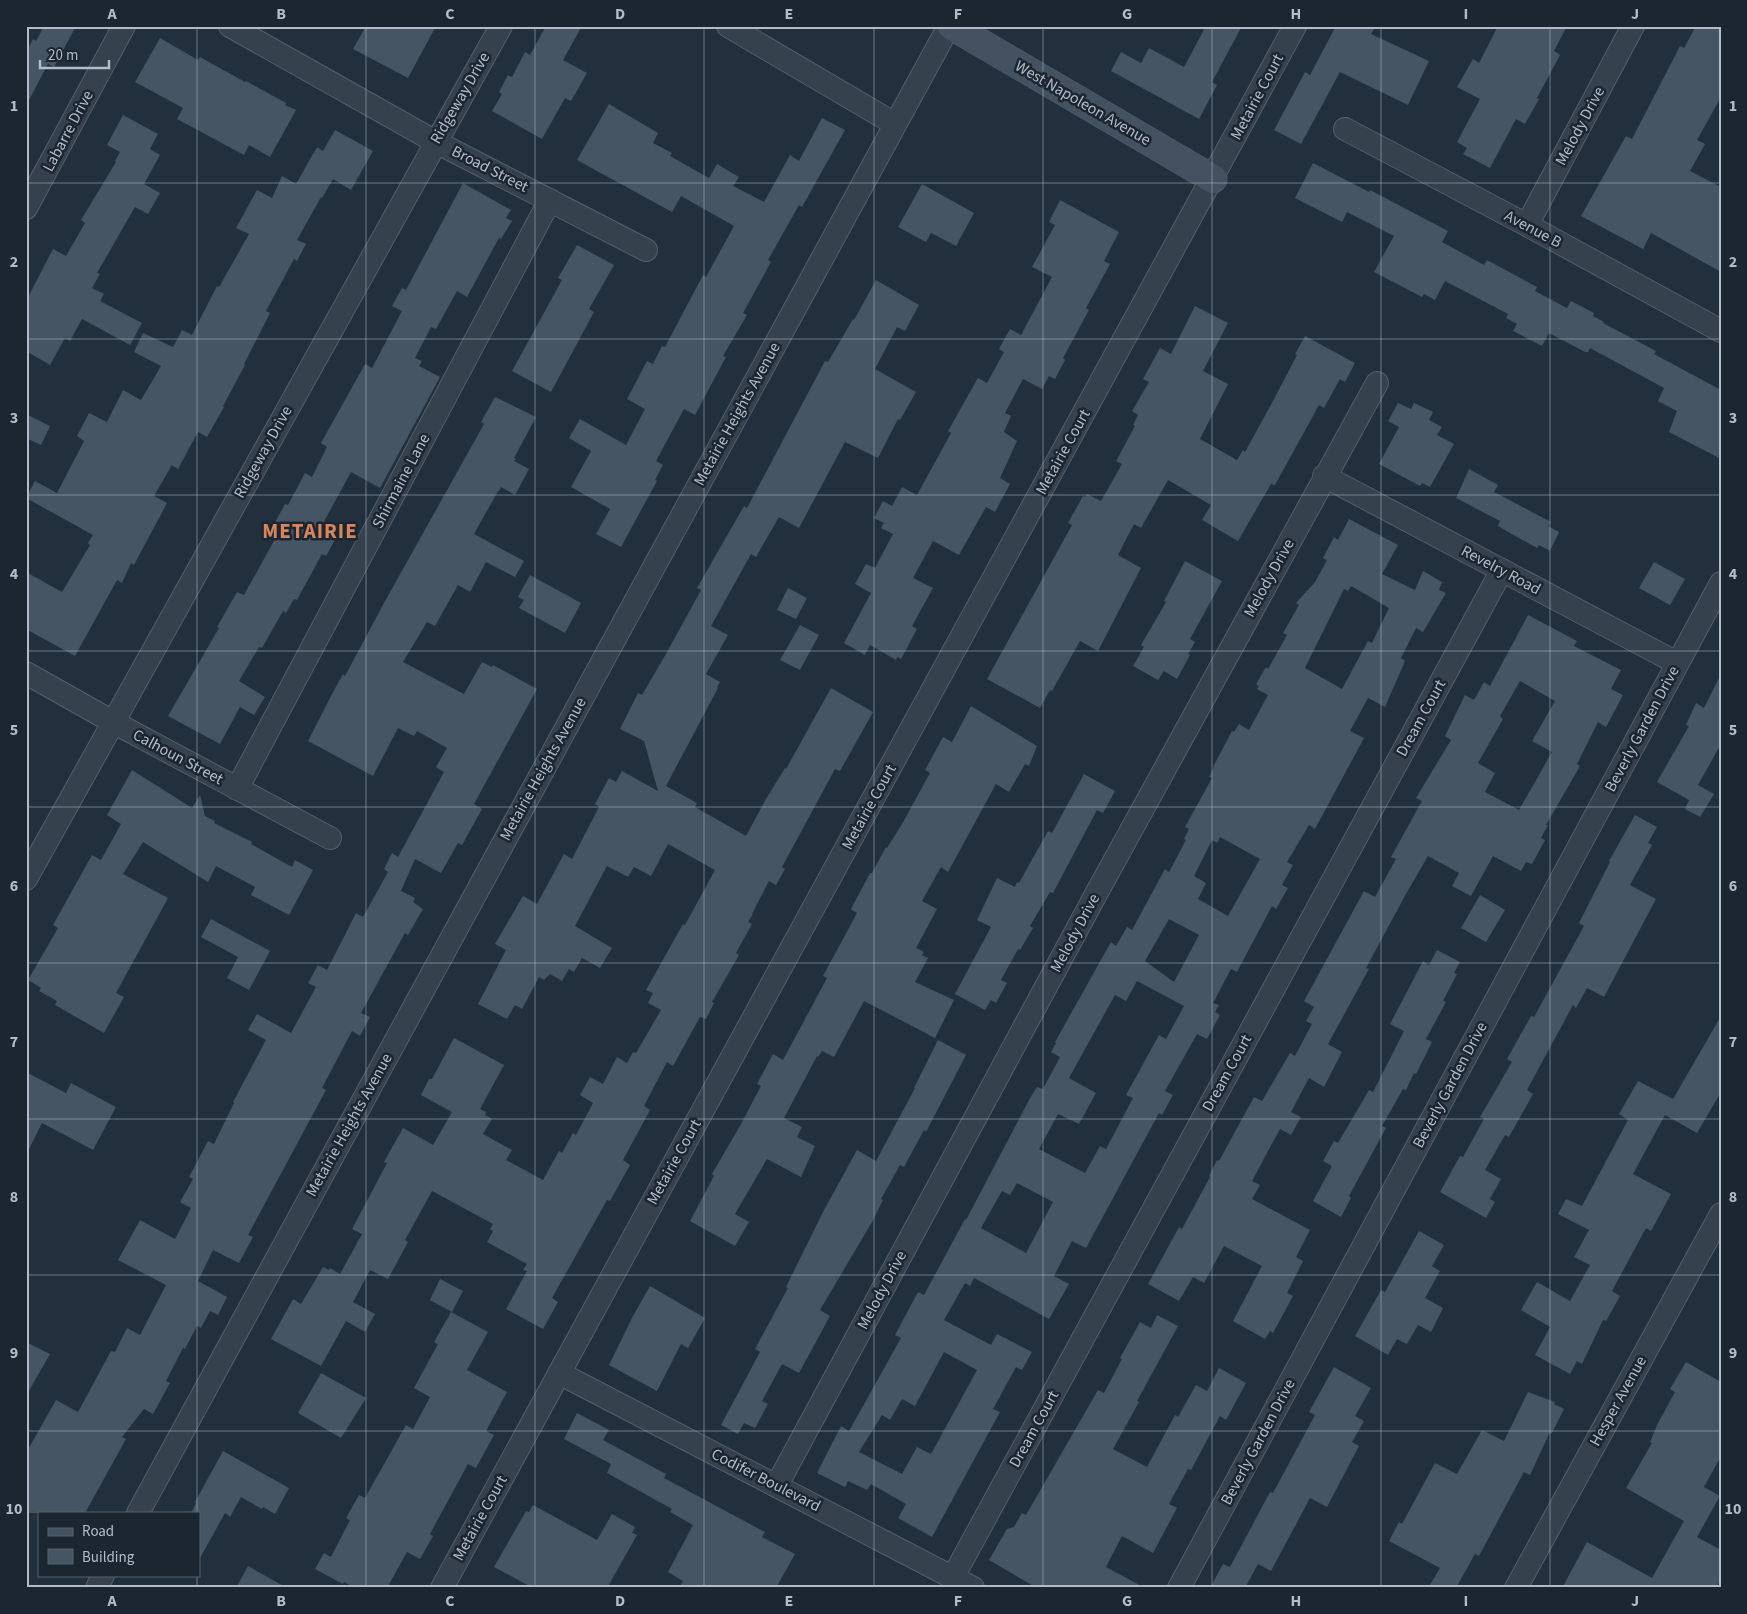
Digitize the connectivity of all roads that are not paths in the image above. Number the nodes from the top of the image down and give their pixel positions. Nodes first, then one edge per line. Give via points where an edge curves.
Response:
1 (124, 26) edge
2 (230, 26) edge
3 (501, 26) edge
4 (728, 26) edge
5 (950, 26) edge
6 (1295, 26) edge
7 (1633, 26) edge
8 (895, 124) junction
9 (1345, 130) dead end
10 (436, 142) junction
11 (1213, 179) junction
12 (550, 200) junction
13 (26, 208) edge
14 (1527, 225) junction
15 (646, 250) dead end
16 (1721, 330) edge
17 (1377, 383) dead end
18 (1324, 476) junction
19 (1502, 570) junction
20 (1721, 583) edge
21 (1678, 663) junction
22 (26, 673) edge
23 (113, 722) junction
24 (237, 789) junction
25 (330, 838) dead end
26 (26, 879) edge
27 (1721, 1214) edge
28 (558, 1373) junction
29 (777, 1485) junction
30 (139, 1512) edge
31 (103, 1576) edge
32 (953, 1577) junction
33 (97, 1588) edge
34 (442, 1588) edge
35 (973, 1588) edge
36 (1179, 1588) edge
37 (1516, 1588) edge

1 - 13 street, Labarre Drive
2 - 10 street, Broad Street
3 - 10 street, Ridgeway Drive
4 - 8 street
5 - 8 street, Metairie Heights Avenue
5 - 11 street, West Napoleon Avenue
6 - 11 street, Metairie Court
7 - 14 street, Melody Drive
8 - 30 street, Metairie Heights Avenue
9 - 14 street, Avenue B
10 - 12 street, Broad Street
10 - 23 street, Ridgeway Drive
11 - 28 street, Metairie Court
12 - 15 street, Broad Street
12 - 24 street, Shirmaine Lane
14 - 16 street, Avenue B
17 - 18 street, Melody Drive
18 - 19 street, Revelry Road
18 - 29 street, Melody Drive
19 - 21 street, Revelry Road
19 - 32 street, Dream Court
20 - 21 street, Beverly Garden Drive
21 - 36 street, Beverly Garden Drive
22 - 23 street, Calhoun Street
23 - 24 street, Calhoun Street
23 - 26 street, Ridgeway Drive
24 - 25 street, Calhoun Street
27 - 37 street, Hesper Avenue
28 - 29 street, Codifer Boulevard
28 - 34 street, Metairie Court
29 - 32 street, Codifer Boulevard
31 - 33 street
32 - 35 street, Codifer Boulevard

